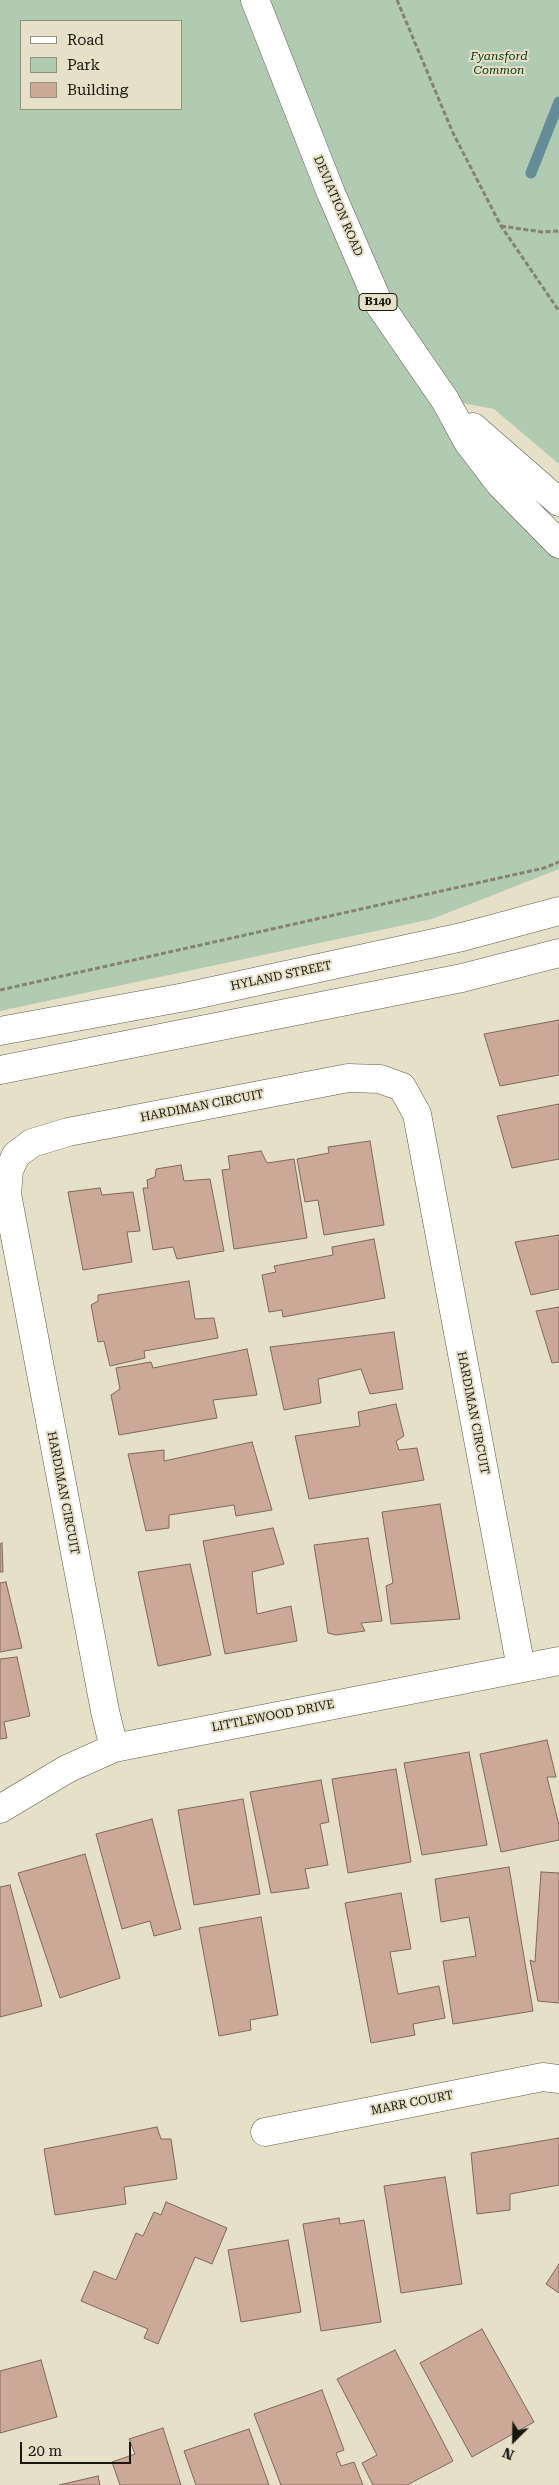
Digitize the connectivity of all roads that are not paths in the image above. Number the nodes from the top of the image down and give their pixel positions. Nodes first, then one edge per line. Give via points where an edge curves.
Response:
1 (255, 0) edge
2 (445, 400) junction
3 (559, 502) edge
4 (559, 544) edge
5 (559, 911) edge
6 (559, 954) edge
7 (0, 1031) edge
8 (0, 1070) edge
9 (559, 1662) edge
10 (521, 1668) junction
11 (114, 1748) junction
12 (0, 1809) edge
13 (559, 2079) edge
14 (265, 2132) dead end

1 - 2 street, DEVIATION ROAD / B140 via 331,193 379,304
2 - 3 street, DEVIATION ROAD / B140 via 491,445
2 - 4 street, DEVIATION ROAD / B140 via 468,442 500,484
5 - 7 street, HYLAND STREET via 462,937 185,998
6 - 8 street via 462,978
9 - 10 street, LITTLEWOOD DRIVE
10 - 11 street, LITTLEWOOD DRIVE
10 - 11 street, HARDIMAN CIRCUIT via 417,1114 402,1087 380,1079 348,1078 87,1128 52,1135 21,1150 10,1166 7,1194
11 - 12 street, LITTLEWOOD DRIVE via 67,1769
13 - 14 street, MARR COURT via 543,2077

